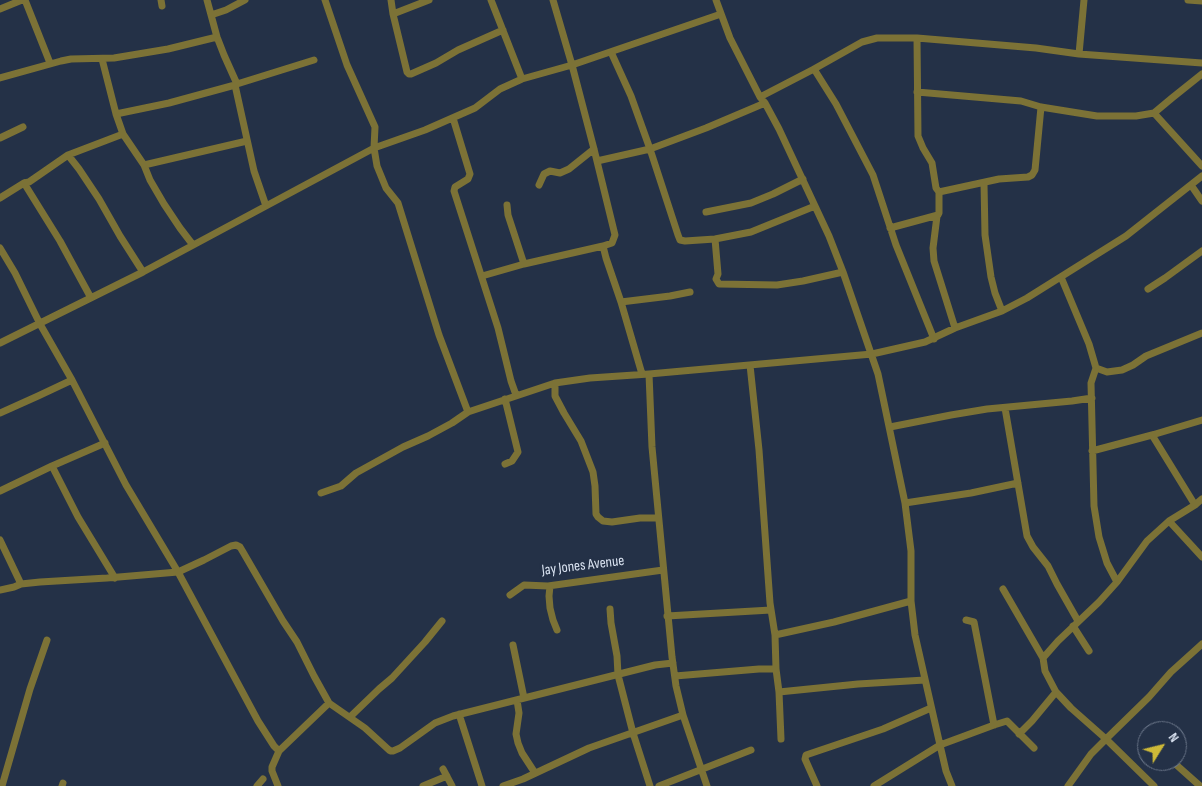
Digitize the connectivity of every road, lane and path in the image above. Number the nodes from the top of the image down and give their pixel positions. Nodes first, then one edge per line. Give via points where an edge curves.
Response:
1 (23, 0) edge
2 (207, 0) edge
3 (246, 0) edge
4 (324, 0) edge
5 (392, 0) edge
6 (428, 0) edge
7 (491, 0) edge
8 (553, 0) edge
9 (716, 0) edge
10 (1084, 0) edge
11 (1188, 0) edge
12 (1202, 1) edge
13 (0, 9) edge
14 (393, 14) junction
15 (720, 14) junction
16 (211, 15) junction
17 (503, 30) junction
18 (217, 37) junction
19 (917, 38) junction
20 (612, 52) junction
21 (1080, 54) junction
22 (102, 59) junction
23 (314, 60) dead end
24 (1202, 63) edge
25 (50, 64) junction
26 (572, 65) junction
27 (814, 69) junction
28 (1202, 74) edge
29 (0, 78) edge
30 (522, 79) junction
31 (236, 85) junction
32 (917, 92) junction
33 (760, 97) junction
34 (765, 103) junction
35 (1041, 107) junction
36 (1154, 113) junction
37 (116, 114) junction
38 (453, 118) junction
39 (23, 128) dead end
40 (123, 134) junction
41 (0, 138) edge
42 (247, 141) junction
43 (374, 148) junction
44 (594, 149) junction
45 (650, 149) junction
46 (68, 155) junction
47 (597, 161) junction
48 (144, 165) junction
49 (1202, 166) edge
50 (1202, 176) edge
51 (803, 179) junction
52 (24, 183) junction
53 (984, 183) junction
54 (539, 185) dead end
55 (1191, 185) junction
56 (939, 192) junction
57 (0, 198) edge
58 (1202, 201) edge
59 (507, 205) dead end
60 (266, 206) junction
61 (815, 206) junction
62 (706, 212) dead end
63 (936, 216) junction
64 (890, 228) junction
65 (715, 239) junction
66 (193, 245) junction
67 (603, 246) junction
68 (0, 248) edge
69 (1202, 251) edge
70 (524, 264) junction
71 (143, 272) junction
72 (844, 272) junction
73 (482, 276) junction
74 (1061, 277) junction
75 (1148, 289) dead end
76 (690, 292) dead end
77 (91, 298) junction
78 (620, 302) junction
79 (1002, 312) junction
80 (40, 324) junction
81 (956, 328) junction
82 (1202, 334) edge
83 (934, 339) junction
84 (0, 343) edge
85 (872, 354) junction
86 (750, 365) junction
87 (1096, 368) junction
88 (645, 374) junction
89 (72, 380) junction
90 (555, 383) junction
91 (516, 396) junction
92 (1092, 398) junction
93 (505, 399) junction
94 (1005, 408) junction
95 (468, 412) junction
96 (0, 413) edge
97 (1202, 420) edge
98 (890, 427) junction
99 (1152, 435) junction
100 (105, 443) junction
101 (1092, 451) junction
102 (505, 464) dead end
103 (52, 466) junction
104 (1018, 483) junction
105 (0, 490) edge
106 (321, 493) dead end
107 (1202, 499) edge
108 (905, 503) junction
109 (1195, 505) junction
110 (658, 518) junction
111 (1169, 521) junction
112 (0, 540) edge
113 (1202, 557) edge
114 (663, 570) junction
115 (178, 572) junction
116 (115, 578) junction
117 (1118, 582) junction
118 (21, 584) junction
119 (550, 586) junction
120 (1003, 589) dead end
121 (0, 590) edge
122 (510, 595) dead end
123 (911, 601) junction
124 (610, 609) dead end
125 (771, 610) junction
126 (667, 616) junction
127 (966, 620) dead end
128 (442, 621) dead end
129 (1076, 624) junction
130 (557, 630) dead end
131 (775, 635) junction
132 (47, 640) dead end
133 (1202, 644) edge
134 (513, 645) dead end
135 (1089, 651) dead end
136 (1043, 658) junction
137 (673, 663) junction
138 (776, 669) junction
139 (618, 675) junction
140 (675, 676) junction
141 (925, 680) junction
142 (779, 692) junction
143 (1056, 692) junction
144 (521, 699) junction
145 (329, 703) junction
146 (931, 708) junction
147 (459, 714) junction
148 (683, 714) junction
149 (350, 717) junction
150 (994, 725) junction
151 (633, 733) junction
152 (1019, 734) junction
153 (780, 739) dead end
154 (1106, 739) junction
155 (940, 745) junction
156 (1034, 748) dead end
157 (751, 750) dead end
158 (279, 751) junction
159 (444, 769) dead end
160 (701, 769) junction
161 (1183, 771) edge
162 (535, 773) junction
163 (447, 776) junction
164 (263, 778) dead end
165 (2, 786) edge
166 (257, 786) edge
167 (278, 786) edge
168 (423, 786) edge
169 (452, 786) edge
170 (482, 786) edge
171 (503, 786) edge
172 (650, 786) edge
173 (659, 786) edge
174 (707, 786) edge
175 (817, 786) edge
176 (874, 786) edge
177 (952, 786) edge
178 (1068, 786) edge
179 (1154, 786) edge
180 (1200, 786) edge

1 - 13 street
1 - 25 street
2 - 16 street
3 - 16 street
4 - 43 street via 347,65 375,127
5 - 14 street
6 - 14 street
7 - 17 street
8 - 26 street
9 - 15 street
10 - 21 street
11 - 12 street
14 - 17 street via 409,74
15 - 20 street
15 - 33 street
16 - 18 street
17 - 30 street
18 - 22 street via 168,49
18 - 31 street
19 - 21 street
19 - 27 street via 877,38 862,42
19 - 32 street
20 - 26 street
20 - 45 street
21 - 24 street
22 - 25 street
22 - 37 street
23 - 31 street
25 - 29 street
26 - 30 street
26 - 44 street
27 - 33 street
27 - 64 street via 872,175
28 - 36 street
30 - 38 street
31 - 37 street
31 - 42 street
32 - 35 street via 1021,102
32 - 56 street via 918,136 932,163
33 - 34 street
34 - 45 street
34 - 51 street
35 - 36 street via 1097,116
35 - 53 street via 1032,175
36 - 49 street
37 - 40 street
38 - 43 street
38 - 73 street via 470,174 454,190
39 - 41 street
40 - 46 street
40 - 48 street
42 - 48 street
42 - 60 street
43 - 60 street
43 - 95 street via 386,188 398,203 439,335
44 - 47 street
44 - 54 street via 569,169 544,174
45 - 47 street
45 - 65 street via 680,240
46 - 52 street
46 - 71 street
47 - 67 street via 615,235 612,243
48 - 66 street via 150,180
50 - 55 street
51 - 61 street
51 - 62 street via 751,203
52 - 57 street
52 - 77 street
53 - 56 street
53 - 79 street via 985,235 991,277
55 - 58 street
55 - 74 street via 1126,236
56 - 63 street via 939,213
59 - 70 street
60 - 66 street
61 - 65 street via 751,232
61 - 72 street
63 - 64 street
63 - 81 street via 934,261
64 - 83 street
65 - 72 street via 716,279 719,284 778,285
66 - 71 street
67 - 70 street
67 - 78 street
68 - 80 street
69 - 75 street
70 - 73 street
71 - 77 street
72 - 85 street
73 - 91 street
74 - 79 street
74 - 87 street
76 - 78 street
77 - 80 street
78 - 88 street
79 - 81 street
80 - 84 street
80 - 89 street
81 - 83 street
82 - 87 street via 1146,356 1122,370 1107,372
83 - 85 street
85 - 86 street
85 - 98 street
86 - 88 street
86 - 125 street
87 - 92 street
88 - 90 street
88 - 110 street
89 - 96 street
89 - 100 street
90 - 91 street
90 - 110 street via 555,396 581,441 593,472 598,517 612,522
91 - 93 street
92 - 94 street
92 - 101 street
93 - 95 street
93 - 102 street via 518,452 512,461
94 - 98 street
94 - 104 street
95 - 106 street via 356,473 341,486
97 - 99 street
98 - 108 street
99 - 101 street
99 - 109 street
100 - 103 street
100 - 115 street
101 - 117 street via 1094,506 1099,536 1107,562
103 - 105 street
103 - 116 street
104 - 108 street
104 - 129 street via 1026,536 1048,566
107 - 109 street
108 - 123 street via 912,551
109 - 111 street
110 - 114 street
111 - 113 street
111 - 117 street via 1147,541
112 - 118 street
114 - 119 street, Jay Jones Avenue
114 - 126 street
115 - 116 street
115 - 145 street via 231,546 240,547 298,642
115 - 158 street via 262,728
116 - 118 street
117 - 129 street
118 - 121 street
119 - 122 street, Jay Jones Avenue via 524,585
119 - 130 street via 550,608
120 - 136 street
123 - 131 street
123 - 141 street
124 - 139 street
125 - 126 street
125 - 131 street
126 - 137 street
127 - 150 street via 974,622
128 - 149 street via 392,678
129 - 135 street
129 - 136 street
131 - 138 street
132 - 165 street
133 - 154 street
134 - 144 street
136 - 143 street via 1045,671
137 - 139 street
137 - 140 street
138 - 140 street
138 - 142 street
139 - 144 street
139 - 151 street
140 - 148 street
141 - 142 street
141 - 146 street
142 - 153 street
143 - 152 street
143 - 154 street
144 - 147 street
144 - 162 street via 516,734 522,753
145 - 149 street
145 - 158 street
146 - 155 street
146 - 175 street via 884,729 806,755
147 - 149 street via 435,723 394,751 388,750
147 - 170 street
148 - 151 street
148 - 160 street
150 - 152 street via 1007,721
150 - 155 street
151 - 162 street via 589,748
151 - 172 street
152 - 156 street
154 - 178 street
154 - 179 street
155 - 176 street
155 - 177 street
157 - 160 street
158 - 167 street via 272,767
159 - 163 street
160 - 173 street
160 - 174 street
161 - 180 street
162 - 171 street
163 - 168 street
163 - 169 street
164 - 166 street

